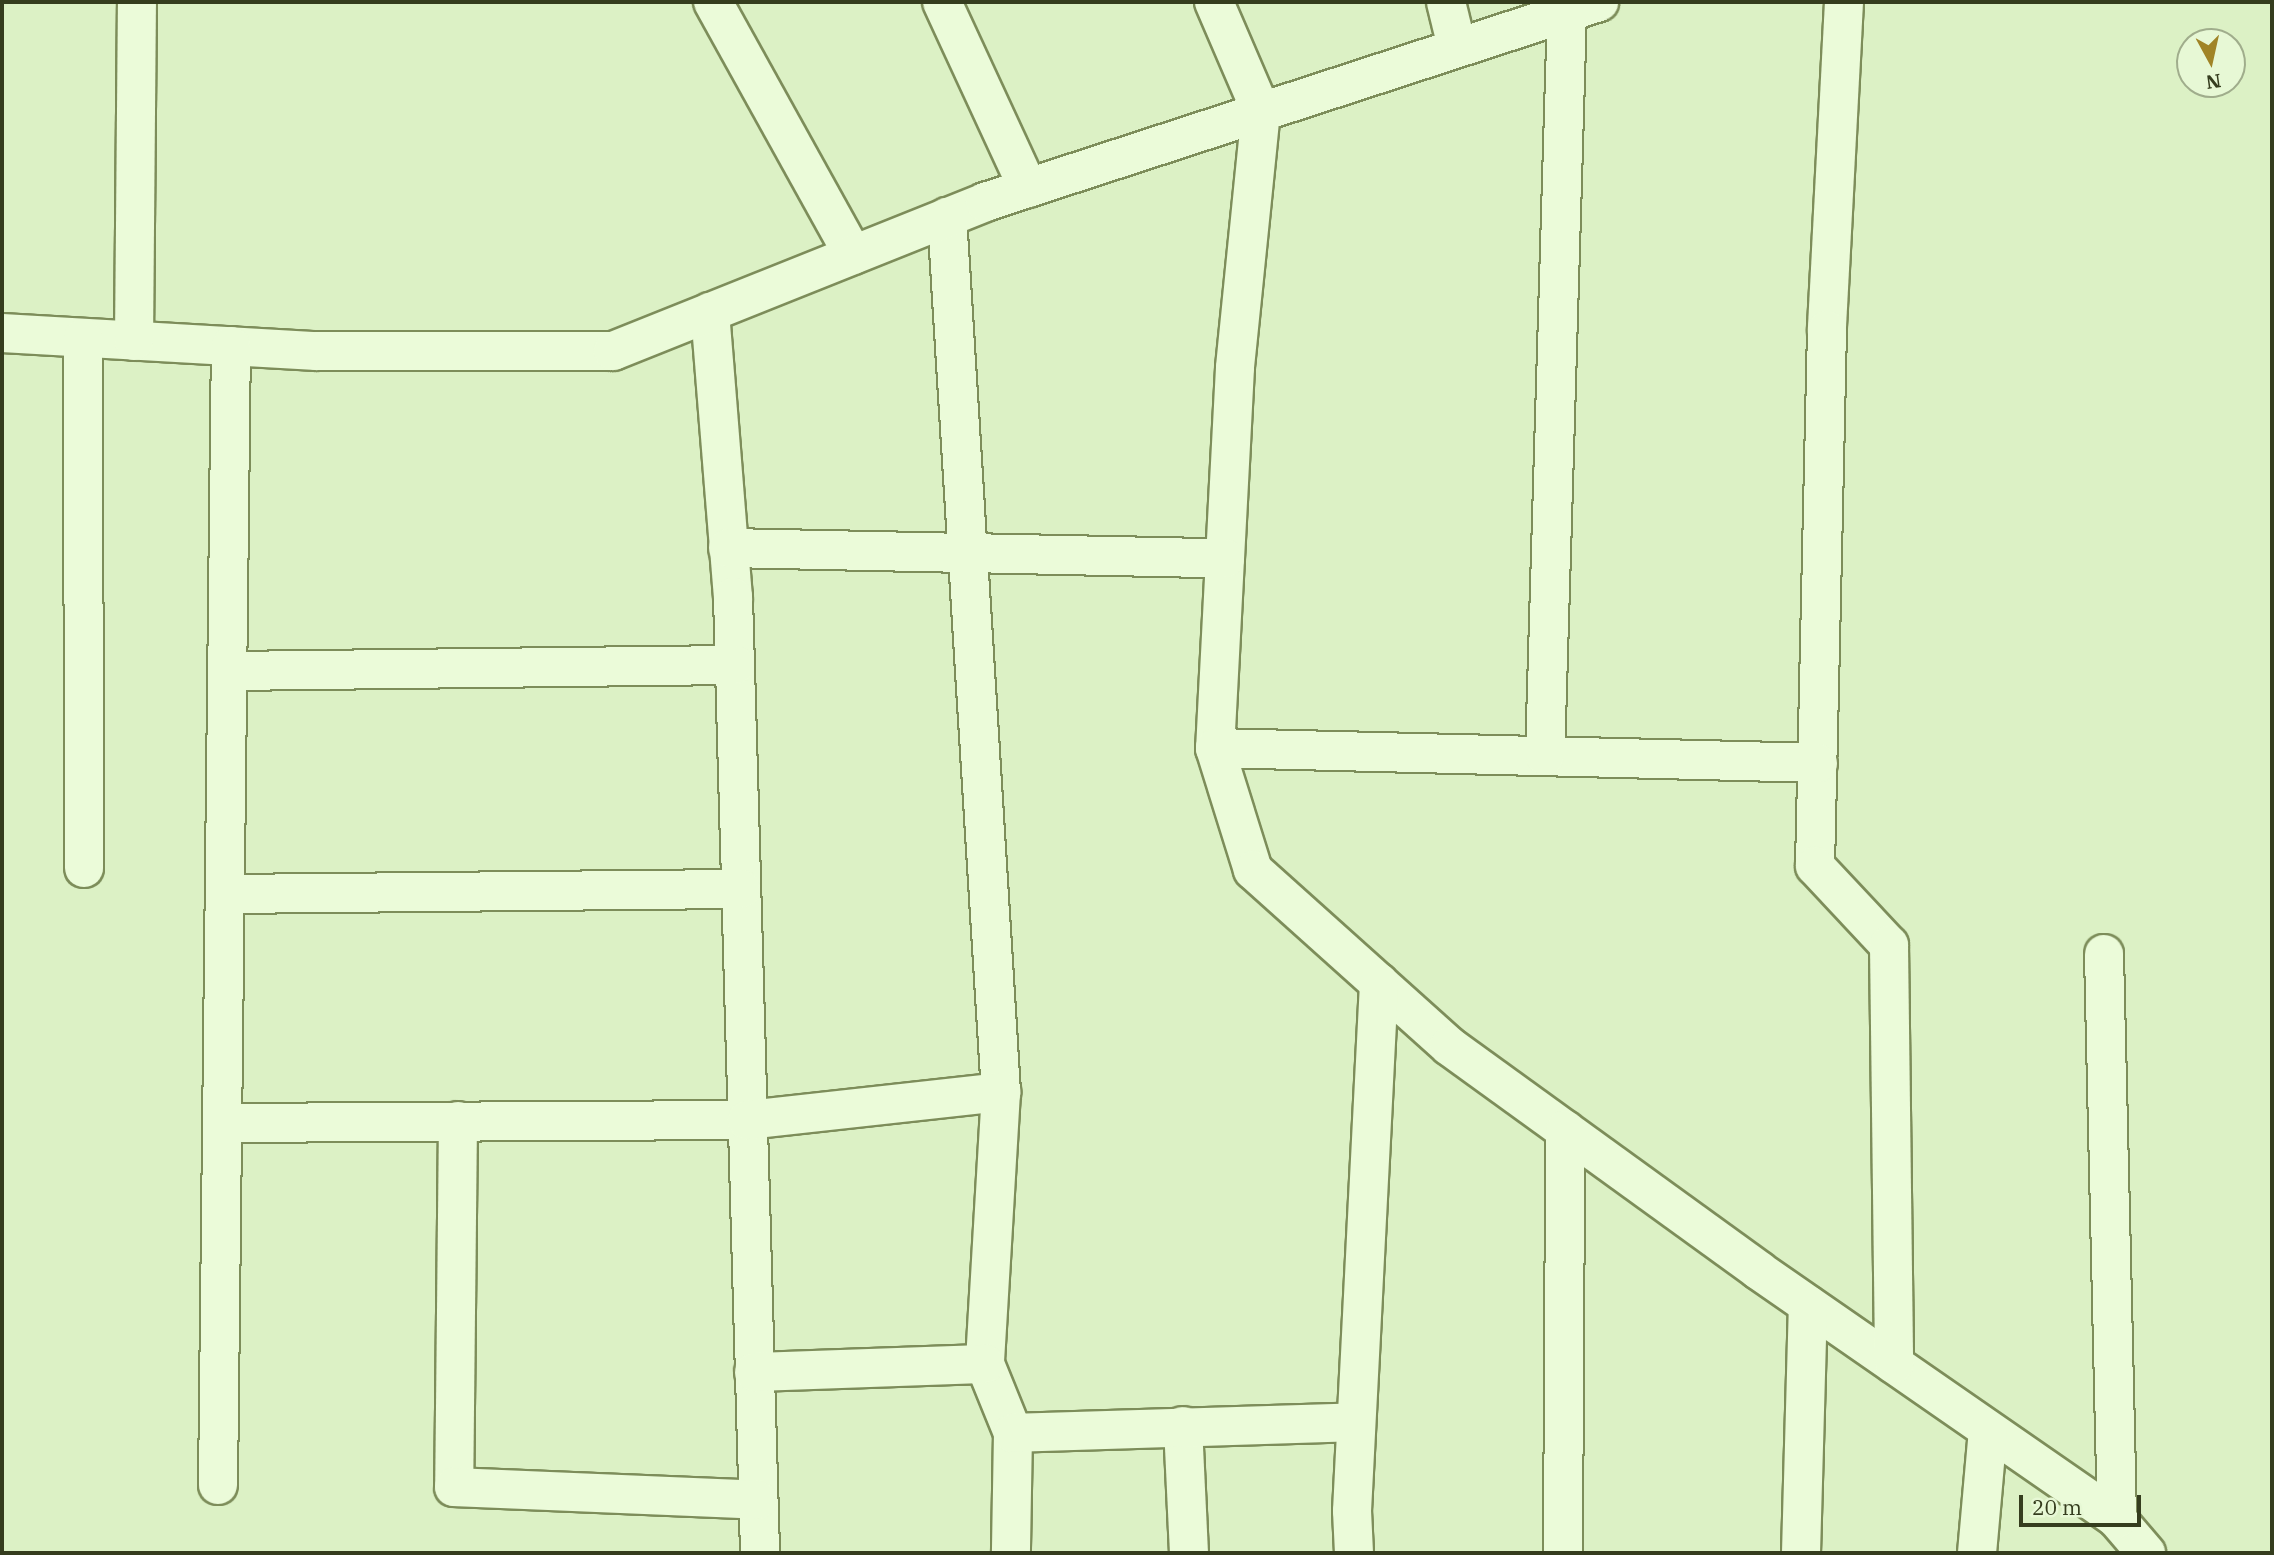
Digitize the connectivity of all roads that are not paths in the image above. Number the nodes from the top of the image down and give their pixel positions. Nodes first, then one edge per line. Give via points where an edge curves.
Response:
1 (137, 2) edge
2 (713, 2) edge
3 (942, 2) edge
4 (1214, 2) edge
5 (1446, 2) edge
6 (1844, 2) edge
7 (1583, 6) edge
8 (1457, 47) junction
9 (1261, 111) junction
10 (1028, 188) junction
11 (947, 217) junction
12 (853, 255) junction
13 (709, 312) junction
14 (2, 334) edge
15 (83, 338) junction
16 (134, 341) junction
17 (231, 346) junction
18 (729, 548) junction
19 (968, 552) junction
20 (1225, 558) junction
21 (735, 665) junction
22 (228, 671) junction
23 (1215, 748) junction
24 (1545, 756) junction
25 (1818, 763) junction
26 (84, 868) dead end
27 (741, 889) junction
28 (225, 894) junction
29 (2104, 954) dead end
30 (1379, 983) junction
31 (1001, 1093) junction
32 (747, 1120) junction
33 (458, 1121) junction
34 (222, 1123) junction
35 (1565, 1130) junction
36 (1808, 1304) junction
37 (985, 1364) junction
38 (1894, 1364) junction
39 (754, 1372) junction
40 (1356, 1422) junction
41 (1182, 1426) junction
42 (1988, 1430) junction
43 (1013, 1433) junction
44 (218, 1485) dead end
45 (758, 1500) junction
46 (2117, 1519) junction
47 (760, 1553) edge
48 (1010, 1553) edge
49 (1189, 1553) edge
50 (1354, 1553) edge
51 (1563, 1553) edge
52 (1801, 1553) edge
53 (1977, 1553) edge
54 (2146, 1553) edge

1 - 16 street
2 - 12 street
3 - 10 street
4 - 9 street
5 - 8 street
6 - 25 street via 1827,330
7 - 8 street
7 - 24 street
8 - 9 street
9 - 10 street
9 - 20 street via 1235,368
10 - 11 street
11 - 12 street
11 - 19 street
12 - 13 street
13 - 17 street via 614,351 316,351
13 - 18 street
14 - 15 street
15 - 16 street
15 - 26 street
16 - 17 street
17 - 22 street
18 - 19 street
18 - 21 street
19 - 20 street
19 - 31 street
20 - 23 street
21 - 22 street
21 - 27 street
22 - 28 street
23 - 24 street
23 - 30 street via 1253,870
24 - 25 street
25 - 38 street via 1815,866 1889,945
27 - 28 street
27 - 32 street
28 - 34 street
29 - 46 street
30 - 35 street via 1449,1046
30 - 40 street
31 - 32 street
31 - 37 street
32 - 33 street
32 - 39 street
33 - 34 street
33 - 45 street via 454,1487
34 - 44 street
35 - 36 street
35 - 51 street
36 - 38 street
36 - 52 street
37 - 39 street
37 - 43 street
38 - 42 street
39 - 45 street
40 - 41 street
40 - 50 street
41 - 43 street
41 - 49 street
42 - 46 street
42 - 53 street
43 - 48 street
45 - 47 street
46 - 54 street

